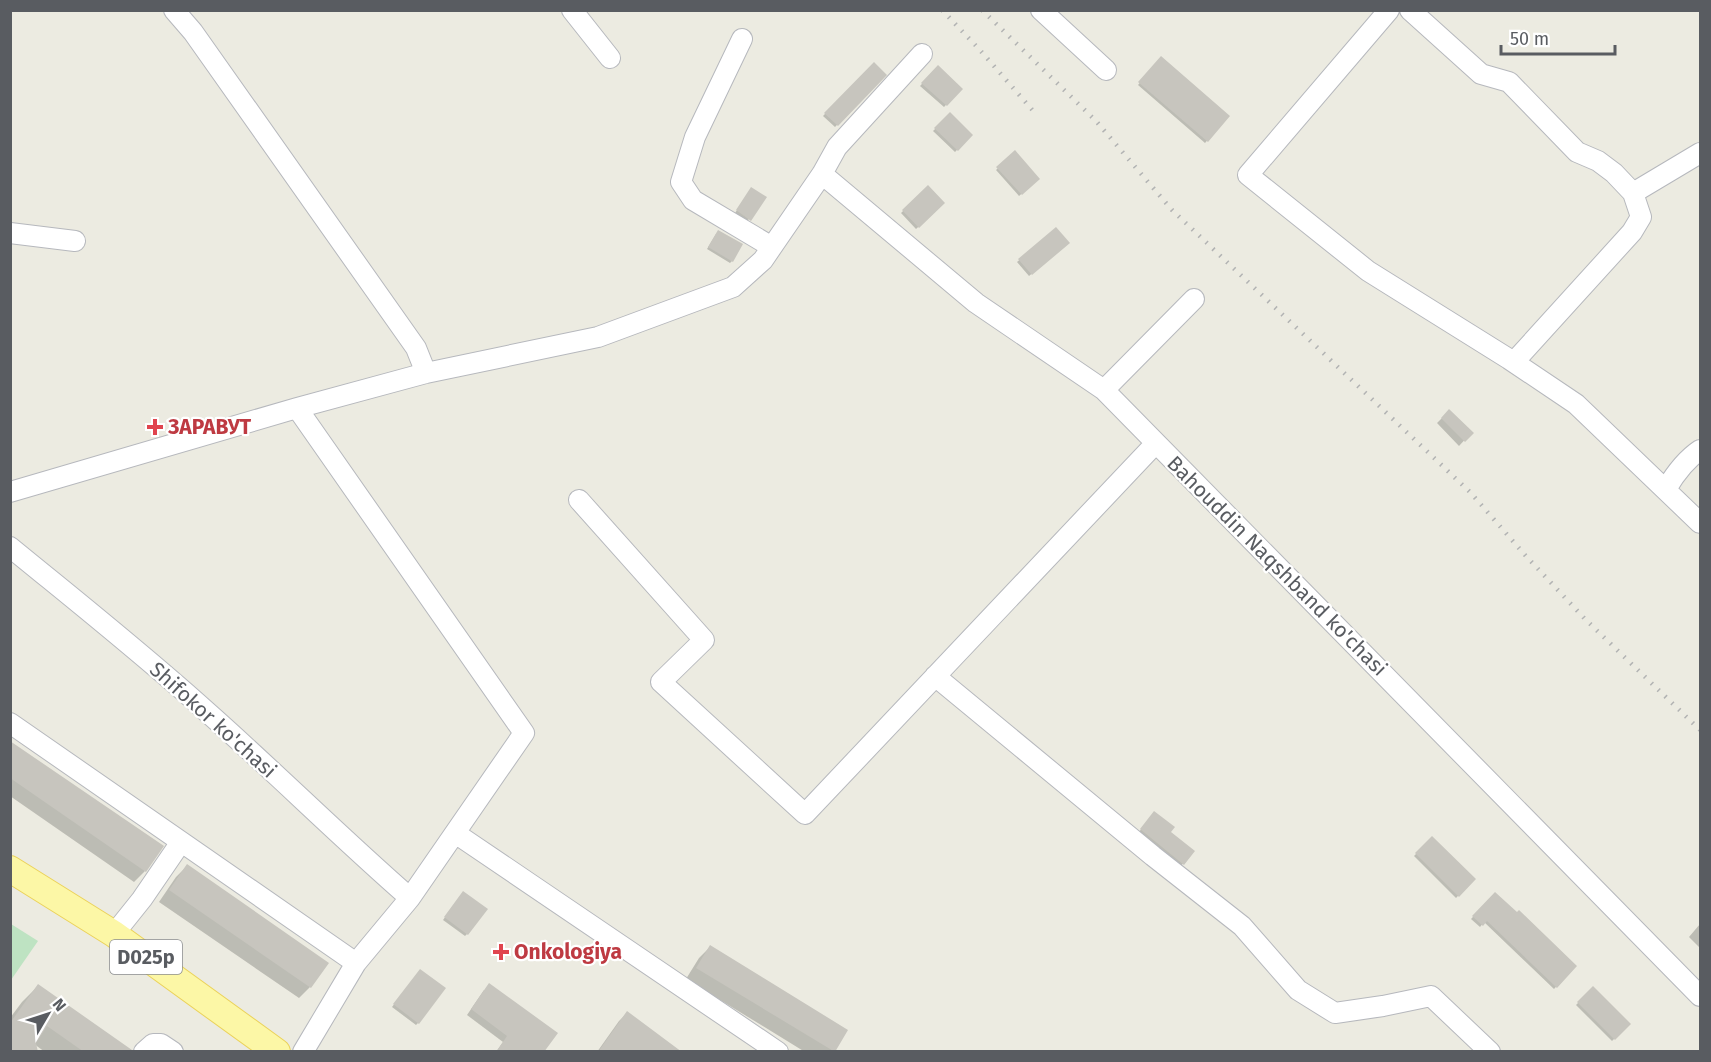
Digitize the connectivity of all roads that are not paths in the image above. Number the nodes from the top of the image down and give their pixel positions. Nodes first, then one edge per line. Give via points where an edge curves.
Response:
1 (174, 10) edge
2 (572, 10) edge
3 (1041, 10) edge
4 (1389, 10) edge
5 (1410, 10) edge
6 (742, 39) dead end
7 (922, 54) dead end
8 (610, 58) dead end
9 (1106, 69) dead end
10 (1700, 153) edge
11 (822, 174) junction
12 (1633, 193) junction
13 (10, 233) edge
14 (75, 241) dead end
15 (772, 247) junction
16 (1194, 299) dead end
17 (1514, 362) junction
18 (426, 373) junction
19 (1104, 390) junction
20 (297, 408) junction
21 (1156, 443) junction
22 (1701, 450) edge
23 (1666, 489) junction
24 (10, 492) edge
25 (579, 500) dead end
26 (1701, 523) edge
27 (10, 548) edge
28 (935, 676) junction
29 (10, 723) edge
30 (455, 833) junction
31 (181, 842) junction
32 (10, 869) edge
33 (410, 898) junction
34 (114, 934) junction
35 (356, 963) junction
36 (1701, 996) edge
37 (1478, 1048) edge
38 (144, 1052) edge
39 (173, 1052) edge
40 (277, 1052) edge
41 (303, 1052) edge
42 (778, 1052) edge

1 - 18 street via 416,348
2 - 8 street
3 - 9 street
4 - 17 street via 1248,175 1368,271
5 - 12 street via 1481,74 1509,82 1577,152 1598,161
6 - 15 street via 695,137 681,182 693,200
7 - 11 street via 837,147
10 - 12 street
11 - 15 street
11 - 19 street, Bahouddin Naqshband ko'chasi via 976,303
12 - 17 street via 1641,217 1632,232
13 - 14 street
15 - 18 street via 733,286 598,337
16 - 19 street
17 - 23 street via 1576,404
18 - 20 street
19 - 21 street, Bahouddin Naqshband ko'chasi
20 - 24 street
20 - 30 street via 524,733
21 - 28 street
21 - 36 street, Bahouddin Naqshband ko'chasi
22 - 23 street via 1675,473
23 - 26 street
25 - 28 street via 704,640 661,682 805,814
27 - 33 street, Shifokor ko'chasi via 141,654
28 - 37 street via 1242,926 1298,990 1335,1013 1431,996
29 - 31 street
30 - 33 street
30 - 42 street
31 - 34 street
31 - 35 street
32 - 34 main road, D025p
33 - 35 street
34 - 40 main road, D025p
35 - 41 street
38 - 39 street via 153,1044

